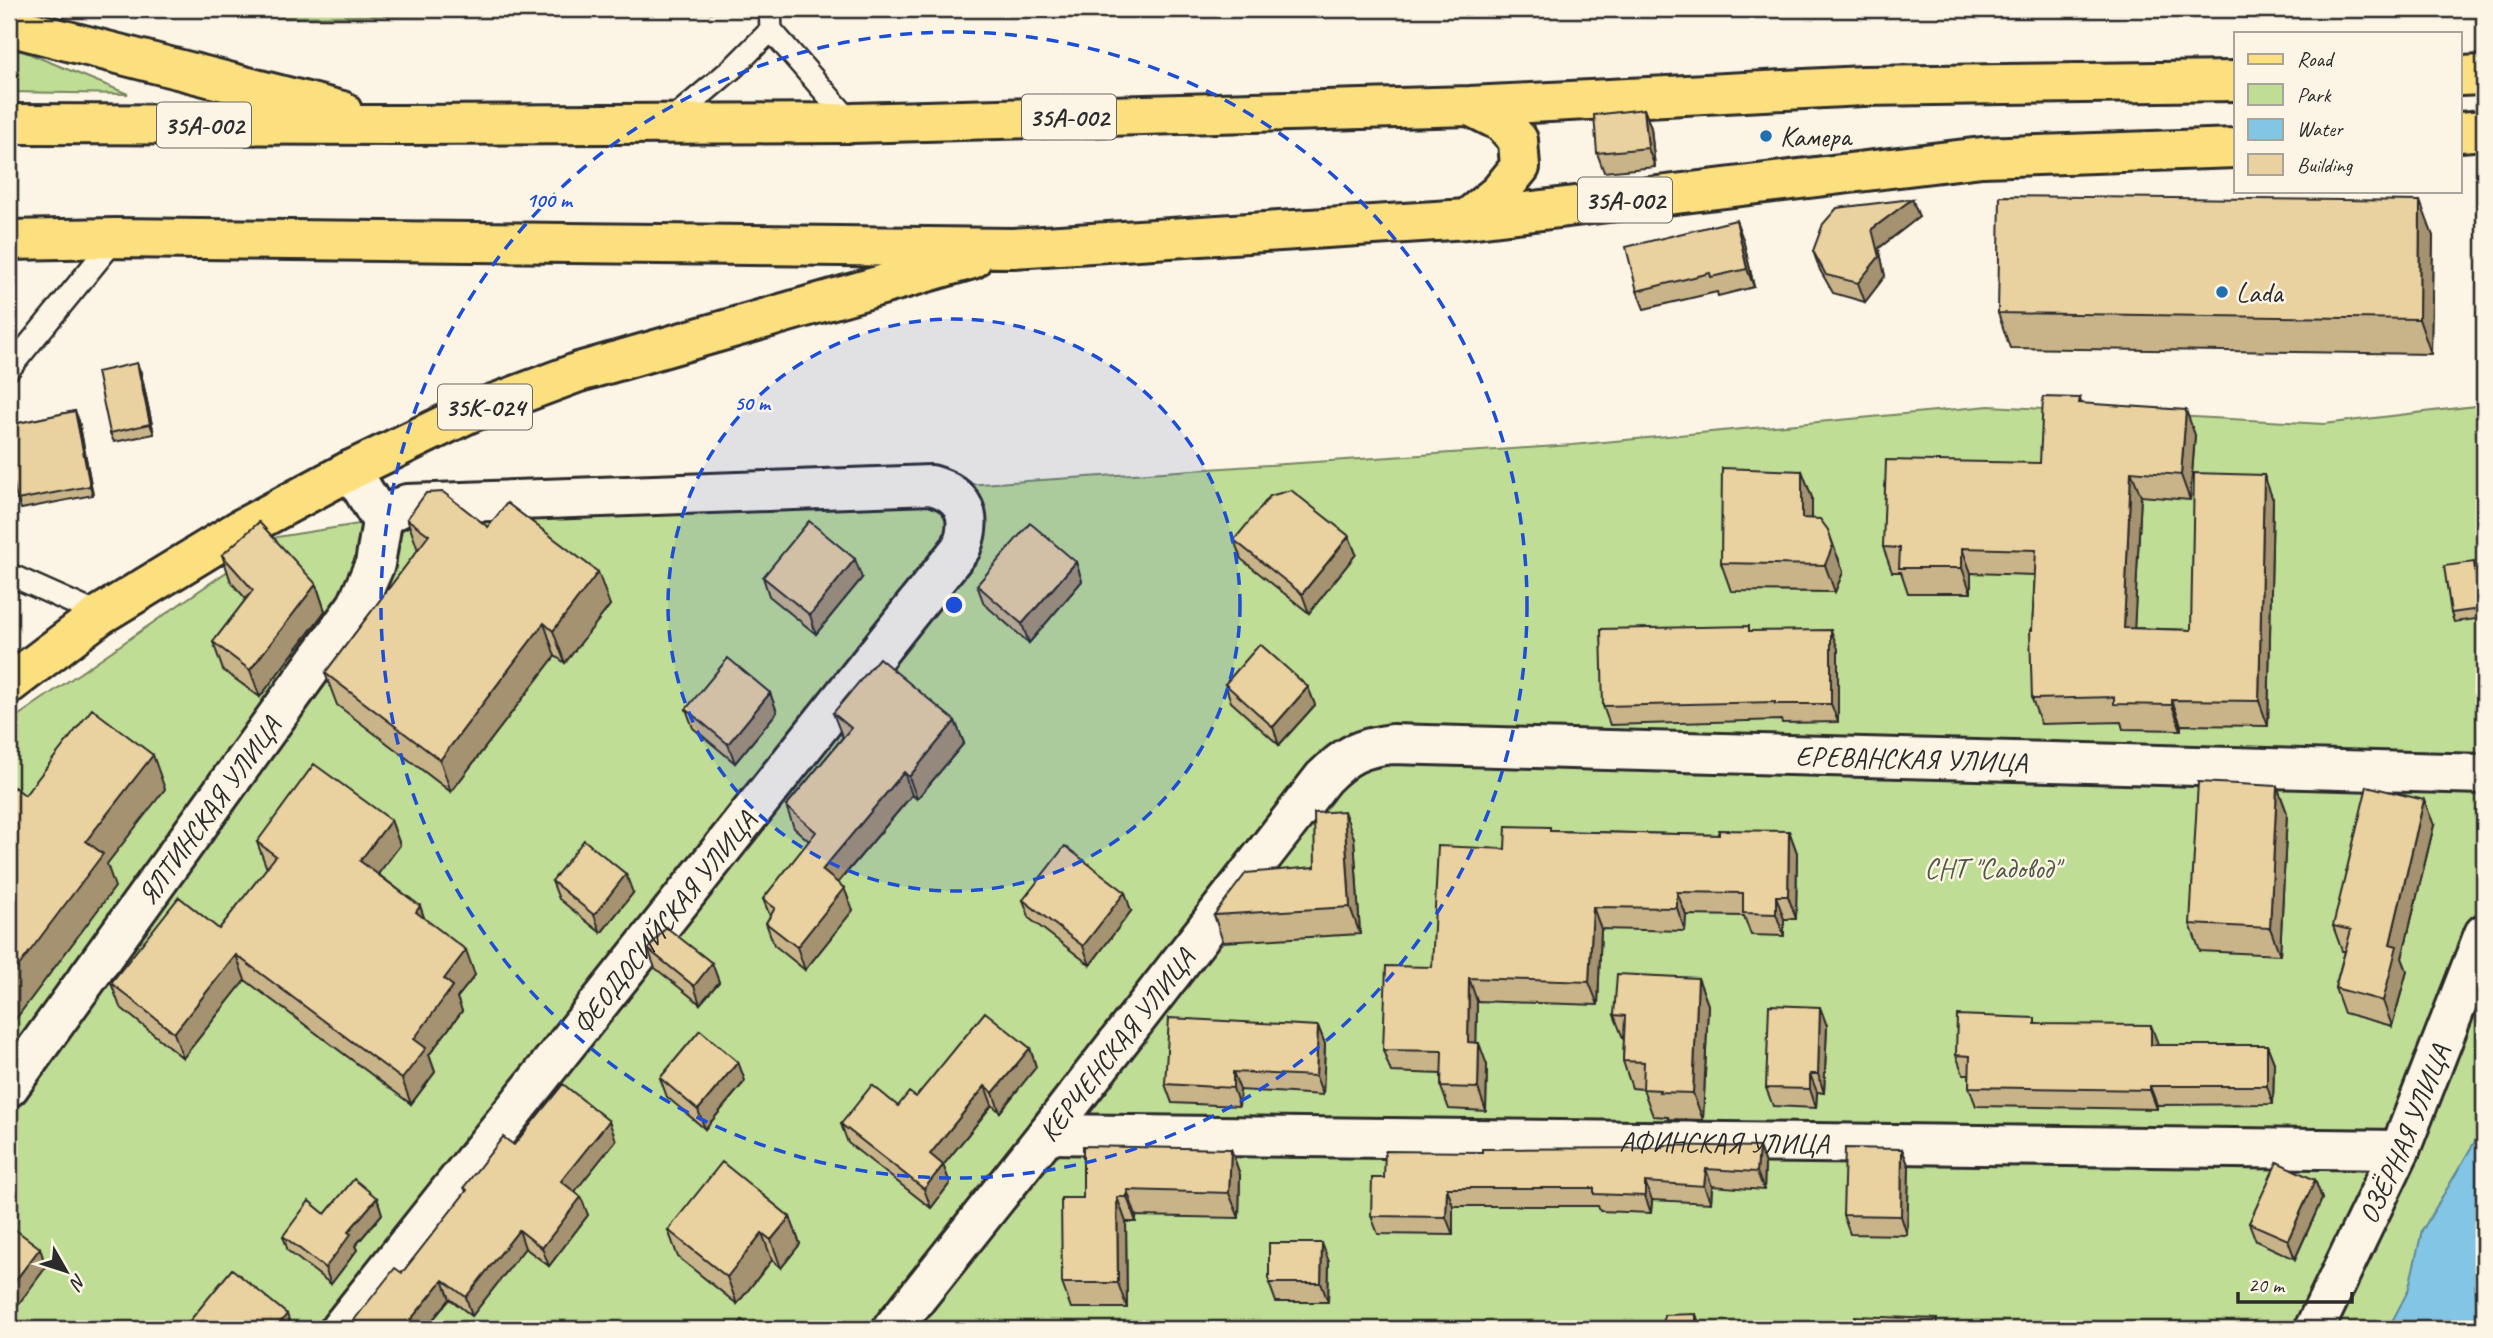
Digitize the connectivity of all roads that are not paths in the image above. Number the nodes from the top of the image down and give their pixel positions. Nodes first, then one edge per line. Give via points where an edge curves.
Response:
1 (770, 19) edge
2 (9, 26) edge
3 (2484, 75) edge
4 (2462, 76) edge
5 (2234, 81) edge
6 (1470, 106) junction
7 (852, 123) junction
8 (9, 124) edge
9 (668, 124) junction
10 (398, 125) junction
11 (2484, 130) edge
12 (2462, 132) edge
13 (2234, 148) edge
14 (1467, 219) junction
15 (116, 238) junction
16 (9, 240) edge
17 (1013, 248) junction
18 (9, 369) edge
19 (351, 470) junction
20 (382, 521) junction
21 (12, 577) edge
22 (100, 615) junction
23 (9, 684) edge
24 (1342, 759) joint
25 (2484, 774) edge
26 (2484, 934) edge
27 (9, 1087) edge
28 (1048, 1134) junction
29 (2400, 1150) junction
30 (340, 1329) edge
31 (892, 1329) edge
32 (2314, 1329) edge

1 - 7 lane
1 - 9 lane via 734,68
2 - 10 main road
3 - 4 main road
5 - 6 main road, 35А-002 via 1863,86
6 - 7 main road, 35А-002
6 - 14 main road via 1502,122 1518,140 1520,167 1499,193
7 - 9 main road, 35А-002
8 - 10 main road, 35А-002
9 - 10 main road, 35А-002
11 - 12 main road
13 - 14 main road, 35А-002 via 1983,157
14 - 17 main road, 35А-002
15 - 16 main road, 35А-002
15 - 17 main road, 35А-002
15 - 18 lane
17 - 19 main road, 35К-024 via 579,372 469,413
19 - 20 street
19 - 22 main road, 35К-024 via 241,529
20 - 27 street, ЯЛТИНСКАЯ УЛИЦА via 375,564 357,605
20 - 30 street, ФЕОДОСИЙСКАЯ УЛИЦА via 407,504 931,485 955,496 967,521 961,548
21 - 22 lane
22 - 23 main road, 35К-024
24 - 25 street, ЕРЕВАНСКАЯ УЛИЦА via 1366,747 1392,744
24 - 28 street, КЕРЧЕНСКАЯ УЛИЦА
26 - 29 street, ОЗЁРНАЯ УЛИЦА
28 - 29 street, АФИНСКАЯ УЛИЦА
28 - 31 street, КЕРЧЕНСКАЯ УЛИЦА
29 - 32 street, ОЗЁРНАЯ УЛИЦА

